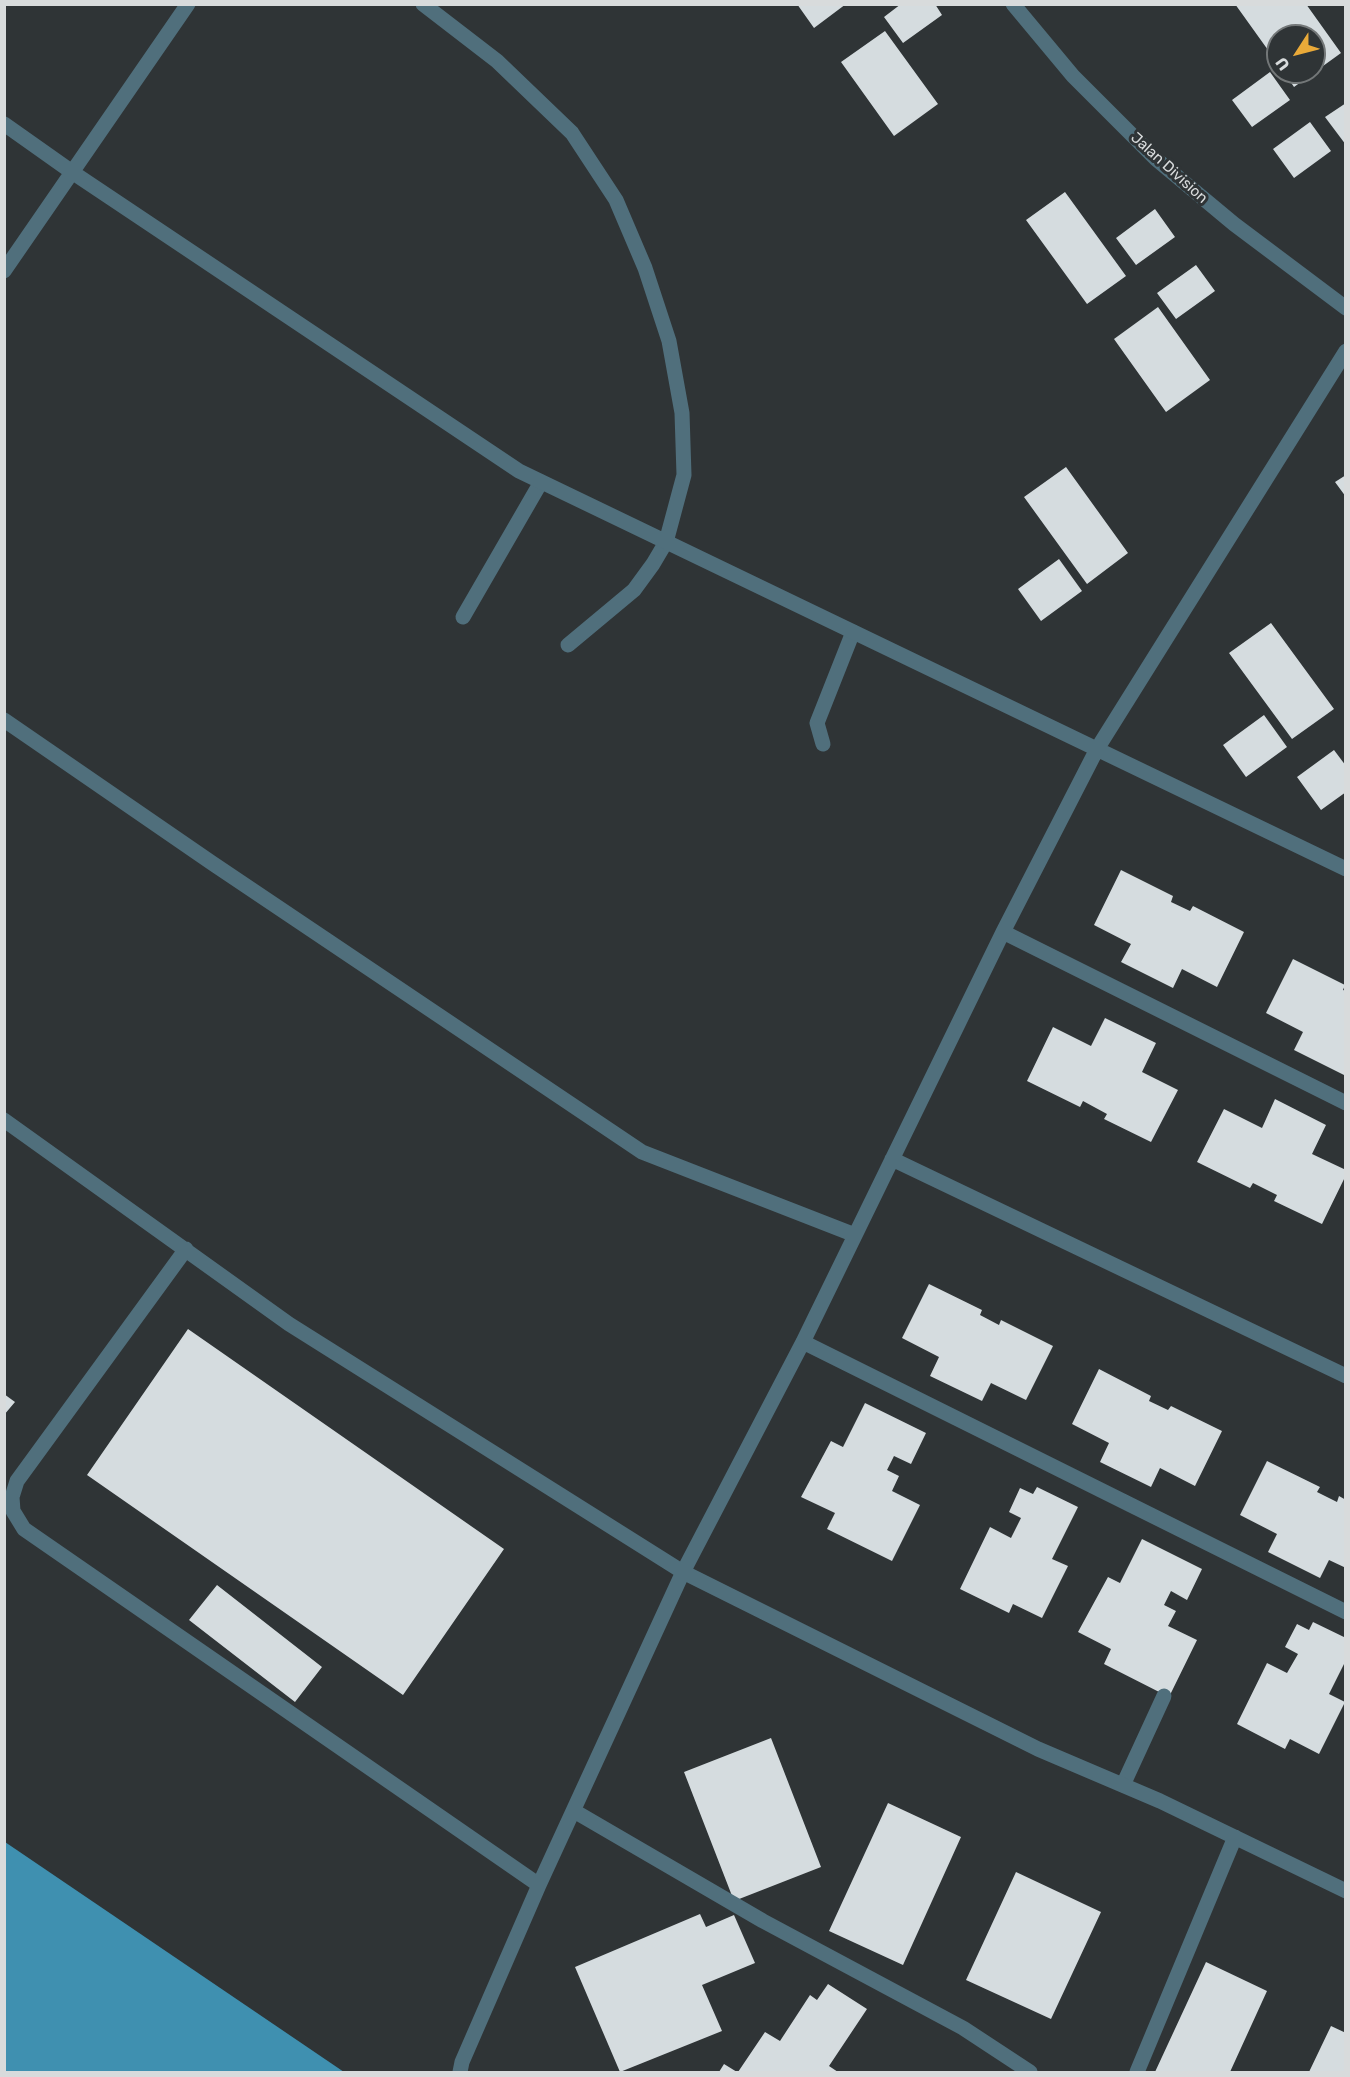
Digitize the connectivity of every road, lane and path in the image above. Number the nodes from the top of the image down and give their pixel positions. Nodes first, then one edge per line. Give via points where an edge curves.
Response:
1 (188, 4) edge
2 (423, 4) edge
3 (1013, 4) edge
4 (4, 124) edge
5 (72, 172) junction
6 (4, 271) edge
7 (1346, 309) edge
8 (1346, 351) edge
9 (542, 482) junction
10 (666, 542) junction
11 (463, 617) dead end
12 (853, 632) junction
13 (567, 645) dead end
14 (4, 720) edge
15 (823, 744) dead end
16 (1097, 749) junction
17 (1346, 869) edge
18 (1003, 932) junction
19 (1346, 1103) edge
20 (4, 1120) edge
21 (892, 1159) junction
22 (855, 1235) junction
23 (186, 1249) junction
24 (802, 1342) junction
25 (1346, 1376) edge
26 (683, 1572) junction
27 (1346, 1612) edge
28 (1164, 1696) dead end
29 (1124, 1785) junction
30 (574, 1811) junction
31 (1235, 1837) junction
32 (540, 1885) junction
33 (1346, 1891) edge
34 (460, 2073) edge
35 (1030, 2073) edge
36 (1137, 2073) edge

1 - 5 street
2 - 10 street via 498,61 572,133 616,200 645,268 669,341 682,413 684,475
3 - 7 street, Jalan Division via 1073,76 1156,159
4 - 5 street
5 - 6 street
5 - 9 street via 519,471
8 - 16 street
9 - 10 street
9 - 11 street
10 - 12 street
10 - 13 street via 634,590
12 - 15 street via 817,723
12 - 16 street
14 - 22 street via 642,1152
16 - 17 street
16 - 18 street
18 - 19 street
18 - 21 street
20 - 23 street
21 - 22 street
21 - 25 street
22 - 24 street
23 - 26 street via 289,1324
23 - 32 street via 17,1481 13,1511 24,1528
24 - 26 street
24 - 27 street
26 - 29 street via 1038,1749
26 - 30 street
28 - 29 street
29 - 31 street
30 - 32 street
30 - 35 street via 763,1921 963,2028
31 - 33 street
31 - 36 street
32 - 34 street

